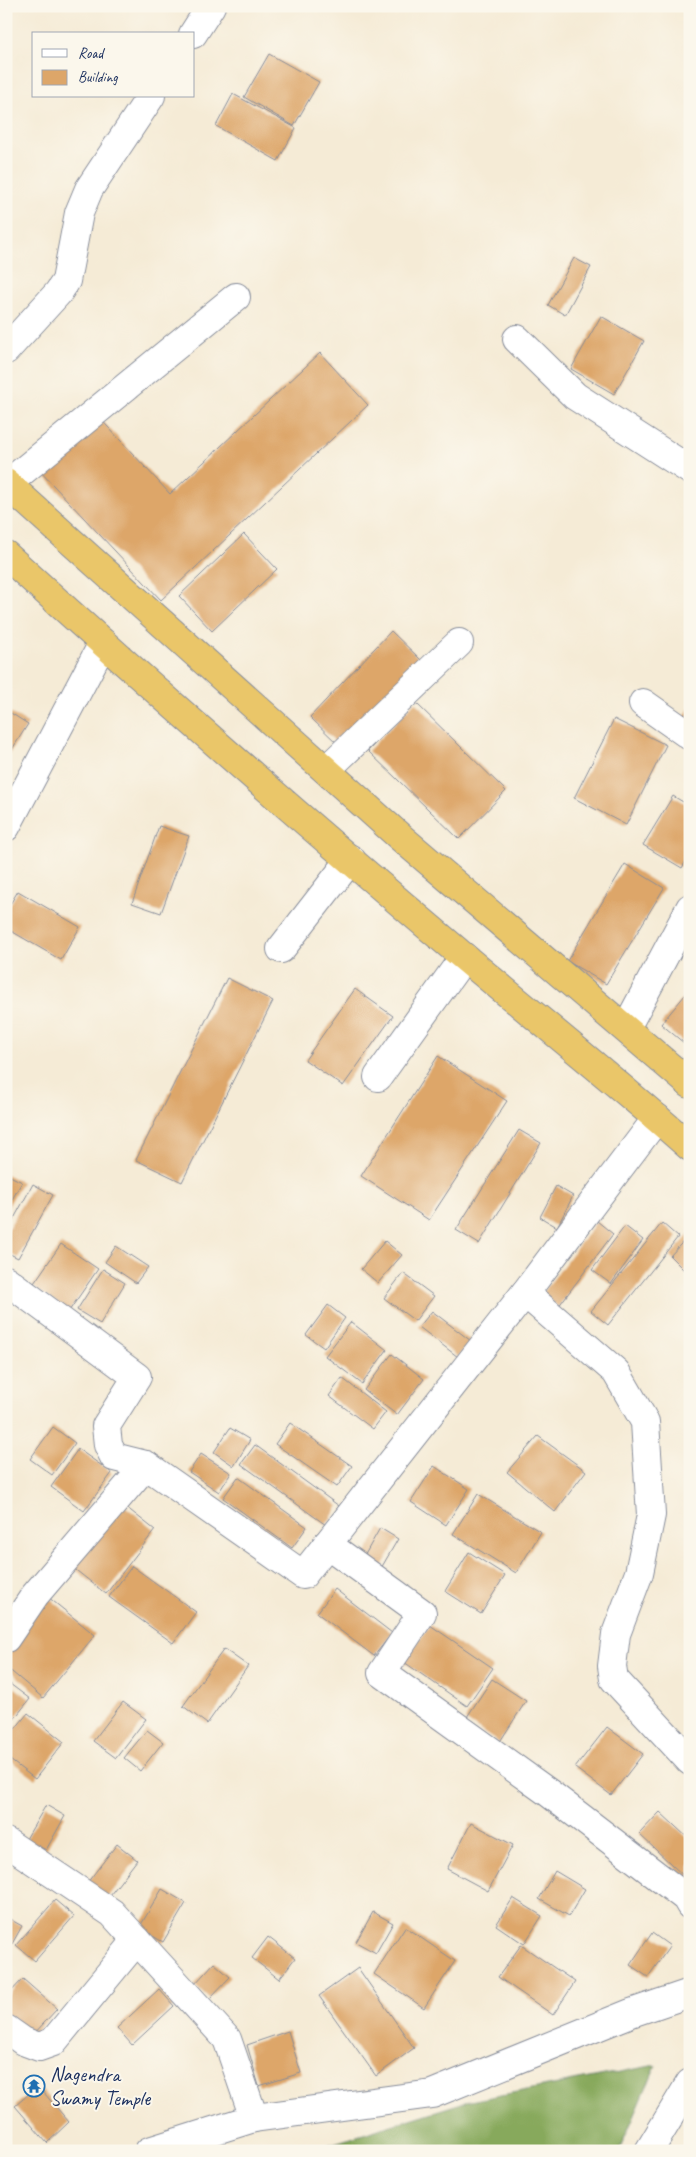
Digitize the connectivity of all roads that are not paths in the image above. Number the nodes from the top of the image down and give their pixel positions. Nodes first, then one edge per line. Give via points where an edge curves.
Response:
1 (212, 6) edge
2 (194, 32) edge
3 (150, 98) edge
4 (236, 297) dead end
5 (517, 339) dead end
6 (6, 350) edge
7 (690, 470) edge
8 (7, 483) edge
9 (6, 555) edge
10 (103, 643) junction
11 (459, 643) dead end
12 (643, 703) dead end
13 (690, 736) edge
14 (326, 770) junction
15 (6, 827) edge
16 (352, 859) junction
17 (690, 908) edge
18 (281, 949) dead end
19 (464, 957) junction
20 (626, 1028) junction
21 (378, 1077) dead end
22 (690, 1084) edge
23 (658, 1118) junction
24 (690, 1147) edge
25 (6, 1280) edge
26 (524, 1292) junction
27 (146, 1465) junction
28 (327, 1544) junction
29 (6, 1638) edge
30 (690, 1761) edge
31 (6, 1842) edge
32 (690, 1904) edge
33 (137, 1940) junction
34 (690, 1993) edge
35 (6, 2029) edge
36 (690, 2083) edge
37 (254, 2118) junction
38 (149, 2151) edge
39 (649, 2151) edge

1 - 2 street
3 - 6 street via 89,189 79,213 66,281
4 - 8 street
5 - 7 street via 575,396
8 - 14 highway
9 - 10 highway
10 - 15 street
10 - 16 highway
11 - 14 street
12 - 13 street
14 - 20 highway via 398,836
16 - 18 street
16 - 19 highway
17 - 20 street
19 - 21 street
19 - 23 highway
20 - 22 highway
23 - 24 highway
23 - 26 street
25 - 27 street via 137,1377 106,1426 108,1445 114,1457
26 - 28 street
26 - 30 street via 616,1372 646,1422 651,1515 639,1573 616,1634 612,1666 614,1679
27 - 28 street via 303,1575
27 - 29 street via 35,1595
28 - 32 street via 422,1613 382,1672 549,1793
31 - 33 street via 112,1913
33 - 35 street via 52,2042 39,2047
33 - 37 street via 227,2039
34 - 37 street via 631,2013 432,2094
36 - 39 street
37 - 38 street

